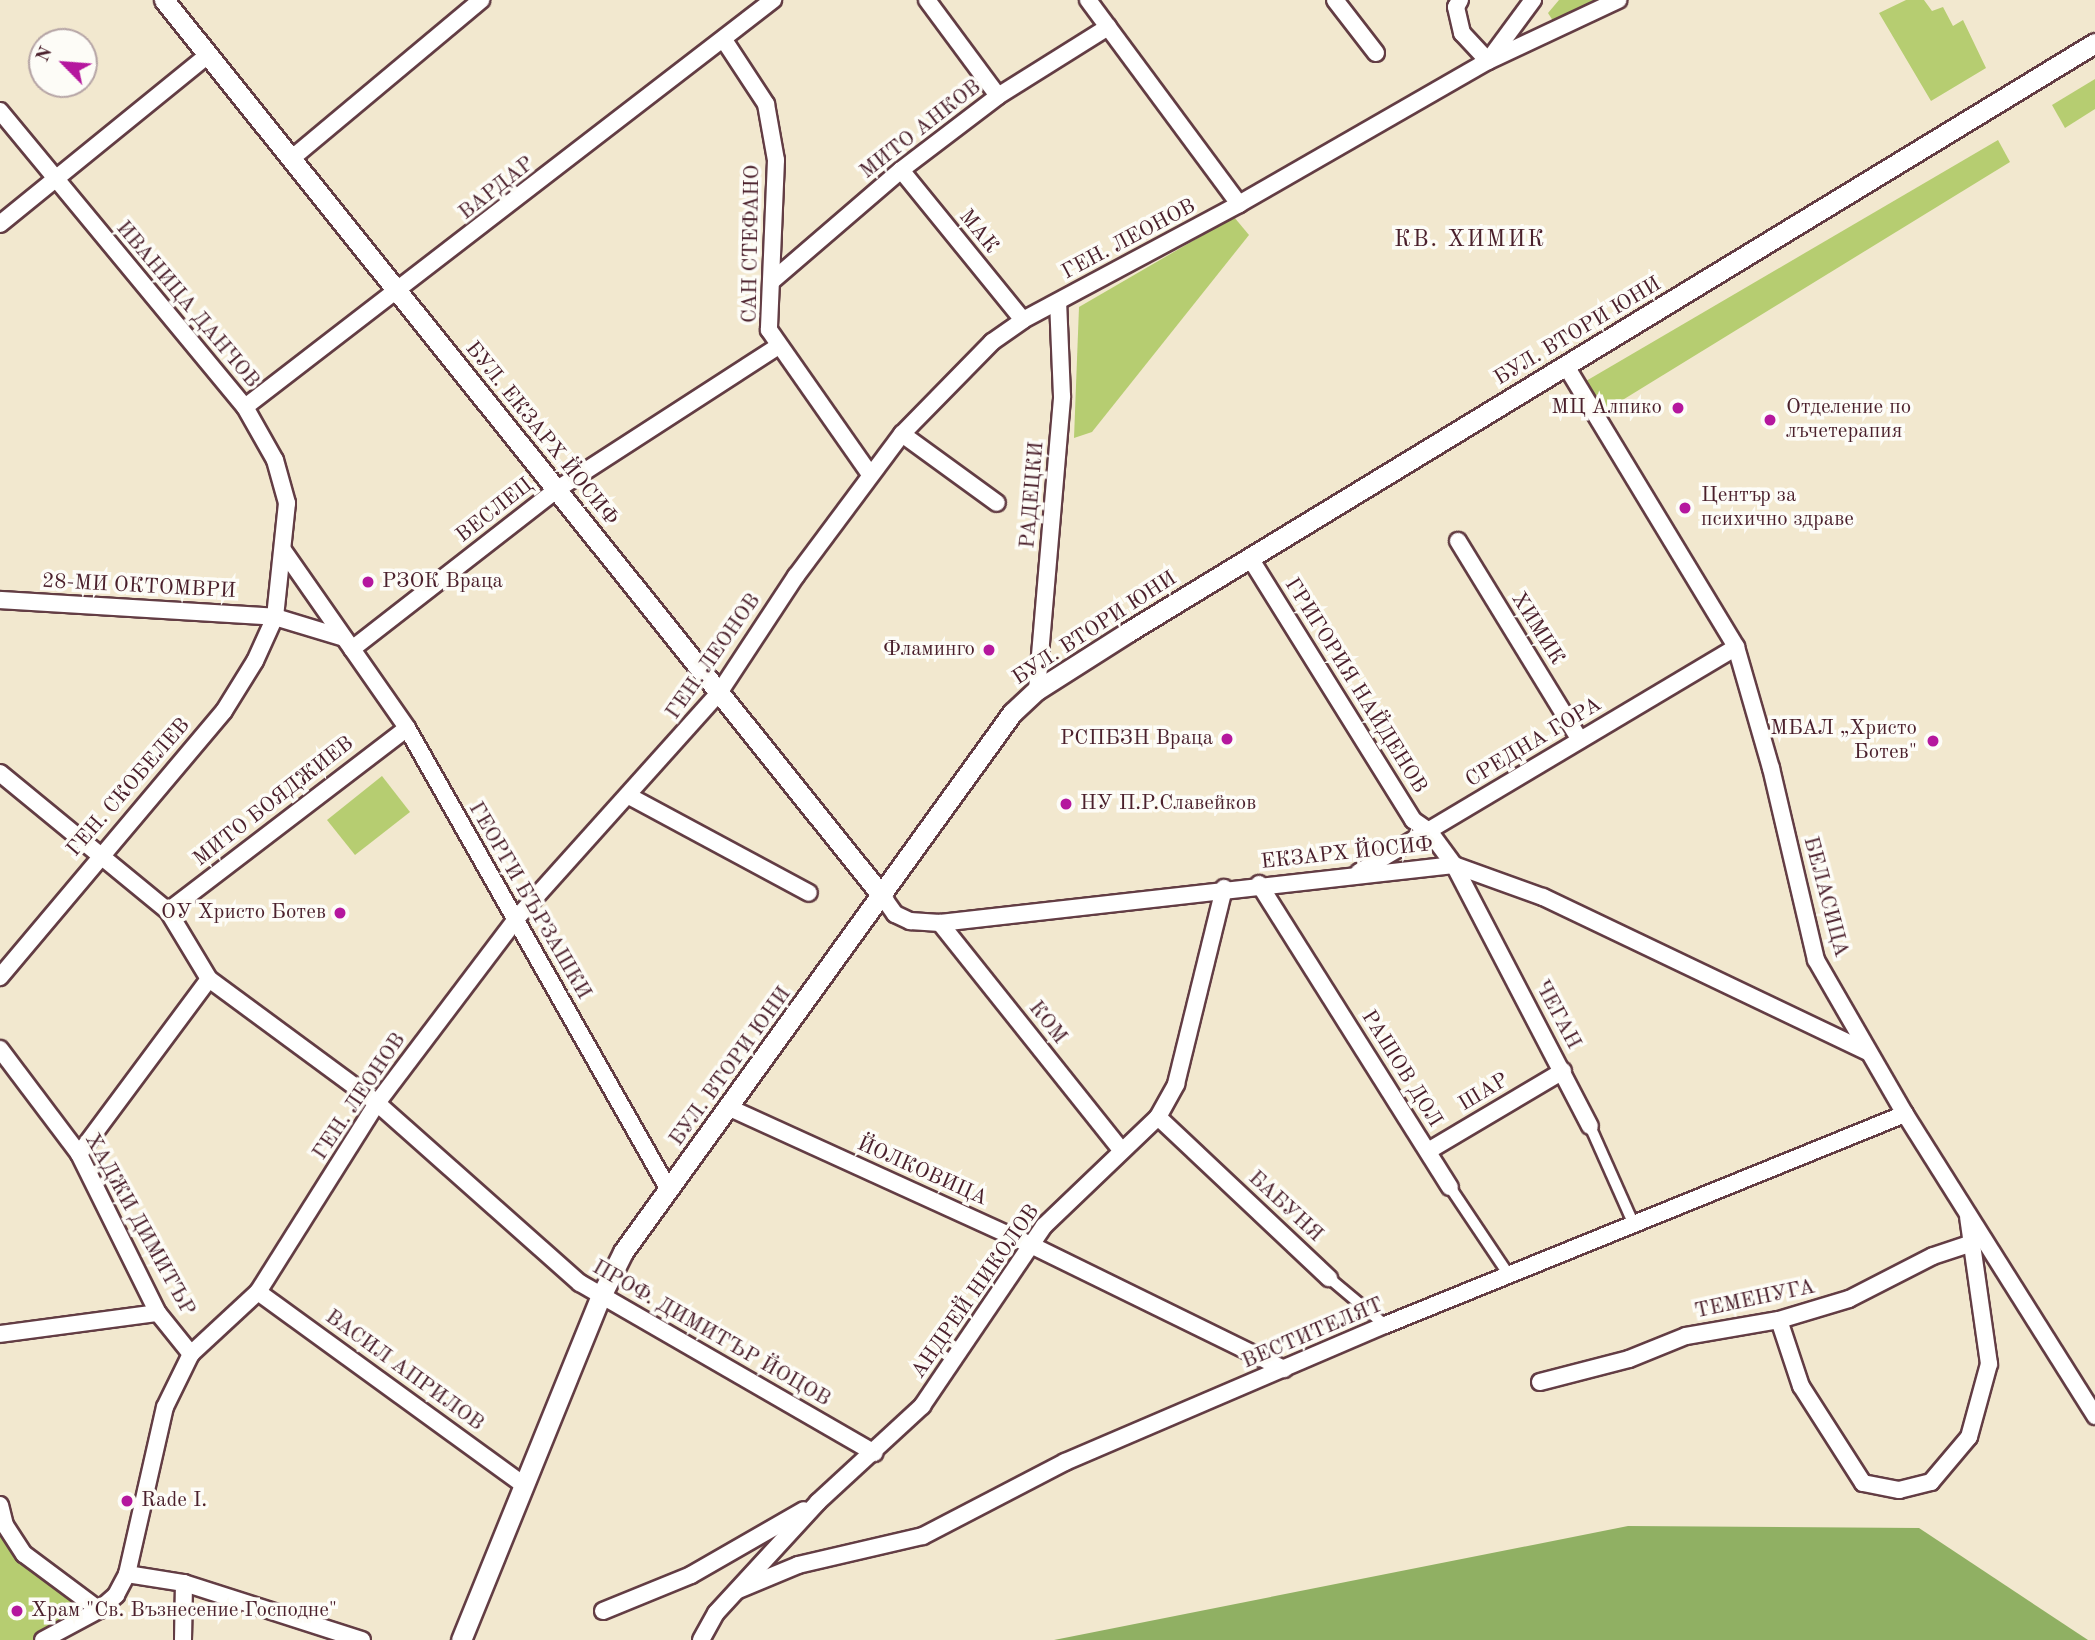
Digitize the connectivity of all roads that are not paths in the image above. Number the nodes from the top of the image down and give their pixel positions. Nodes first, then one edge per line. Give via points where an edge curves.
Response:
1 (164, 0) edge
2 (481, 0) edge
3 (772, 0) edge
4 (927, 0) edge
5 (1088, 0) edge
6 (1335, 0) edge
7 (1460, 0) edge
8 (1533, 0) edge
9 (1618, 0) edge
10 (1108, 27) junction
11 (724, 40) junction
12 (2095, 43) edge
13 (1376, 53) dead end
14 (208, 55) junction
15 (1488, 61) junction
16 (998, 96) junction
17 (0, 111) edge
18 (291, 159) junction
19 (901, 170) junction
20 (55, 181) junction
21 (1239, 204) junction
22 (0, 224) edge
23 (772, 281) junction
24 (399, 292) junction
25 (1058, 302) junction
26 (1023, 320) junction
27 (777, 347) junction
28 (1566, 366) junction
29 (245, 407) junction
30 (902, 434) junction
31 (869, 473) junction
32 (556, 490) junction
33 (997, 503) dead end
34 (1458, 541) dead end
35 (283, 550) junction
36 (1250, 558) junction
37 (0, 600) edge
38 (275, 617) junction
39 (348, 643) junction
40 (1736, 648) junction
41 (1037, 690) junction
42 (719, 693) junction
43 (407, 728) junction
44 (1580, 740) junction
45 (0, 773) edge
46 (629, 796) junction
47 (1429, 831) junction
48 (100, 853) junction
49 (1454, 865) junction
50 (1354, 875) junction
51 (1259, 884) junction
52 (1224, 888) junction
53 (809, 893) dead end
54 (883, 897) junction
55 (168, 911) junction
56 (516, 919) junction
57 (940, 923) junction
58 (0, 977) edge
59 (209, 979) junction
60 (0, 1049) edge
61 (1870, 1053) junction
62 (1563, 1070) junction
63 (377, 1103) junction
64 (730, 1108) junction
65 (1905, 1114) junction
66 (1158, 1117) junction
67 (1590, 1126) joint
68 (1121, 1150) junction
69 (1427, 1151) junction
70 (79, 1154) junction
71 (1450, 1187) joint
72 (669, 1190) junction
73 (1967, 1210) junction
74 (1634, 1225) junction
75 (1972, 1243) junction
76 (1031, 1245) junction
77 (1509, 1275) junction
78 (1329, 1278) joint
79 (258, 1292) junction
80 (601, 1296) junction
81 (158, 1313) junction
82 (1779, 1320) junction
83 (1385, 1325) junction
84 (0, 1334) edge
85 (191, 1354) junction
86 (1284, 1369) junction
87 (1540, 1382) dead end
88 (2095, 1416) edge
89 (874, 1453) junction
90 (524, 1485) junction
91 (818, 1502) junction
92 (0, 1505) edge
93 (127, 1574) junction
94 (184, 1583) junction
95 (738, 1590) junction
96 (99, 1610) junction
97 (603, 1611) dead end
98 (43, 1640) edge
99 (183, 1640) edge
100 (362, 1640) edge
101 (461, 1640) edge
102 (701, 1640) edge

1 - 14 street, БУЛ. ЕКЗАРХ ЙОСИФ
2 - 18 street
3 - 11 street, ВАРДАР
4 - 16 street
5 - 10 street
6 - 13 street
7 - 15 street via 1456,7 1462,33 1478,45
8 - 15 street
9 - 15 street, ГЕН. ЛЕОНОВ
10 - 16 street, МИТО АНКОВ
10 - 21 street
11 - 23 street, САН СТЕФАНО via 766,104 776,160
11 - 24 street, ВАРДАР
12 - 28 street, БУЛ. ВТОРИ ЮНИ
14 - 18 street, БУЛ. ЕКЗАРХ ЙОСИФ
14 - 20 street
15 - 21 street, ГЕН. ЛЕОНОВ
16 - 19 street, МИТО АНКОВ
17 - 20 street, ИВАНИЦА ДАНЧОВ
18 - 24 street, БУЛ. ЕКЗАРХ ЙОСИФ
19 - 23 street, МИТО АНКОВ
19 - 26 street, МАК
20 - 22 street
20 - 29 street, ИВАНИЦА ДАНЧОВ
21 - 25 street, ГЕН. ЛЕОНОВ
23 - 27 street, САН СТЕФАНО via 769,330
24 - 29 street, ВАРДАР
24 - 32 street, БУЛ. ЕКЗАРХ ЙОСИФ
25 - 26 street, ГЕН. ЛЕОНОВ
25 - 41 street, РАДЕЦКИ via 1062,396
26 - 30 street, ГЕН. ЛЕОНОВ via 992,342
27 - 31 street, САН СТЕФАНО
27 - 32 street, ВЕСЛЕЦ
28 - 36 street, БУЛ. ВТОРИ ЮНИ
28 - 40 street, БЕЛАСИЦА
29 - 35 street, ИВАНИЦА ДАНЧОВ via 275,460 287,503
30 - 31 street, ГЕН. ЛЕОНОВ
30 - 33 street
31 - 42 street, ГЕН. ЛЕОНОВ
32 - 39 street, ВЕСЛЕЦ
32 - 42 street, БУЛ. ЕКЗАРХ ЙОСИФ
34 - 44 street, ХИМИК
35 - 38 street, ИВАНИЦА ДАНЧОВ
35 - 39 street, ГЕОРГИ БЪРЗАШКИ
36 - 41 street, БУЛ. ВТОРИ ЮНИ
36 - 47 street, ГРИГОРИЯ НАЙДЕНОВ via 1413,820
37 - 38 street, 28-МИ ОКТОМВРИ
38 - 39 street, 28-МИ ОКТОМВРИ
38 - 48 street, ГЕН. СКОБЕЛЕВ via 255,662 224,711
39 - 43 street, ГЕОРГИ БЪРЗАШКИ
40 - 44 street, СРЕДНА ГОРА
40 - 61 street, БЕЛАСИЦА via 1771,768 1816,960
41 - 54 street, БУЛ. ВТОРИ ЮНИ via 993,738
42 - 46 street, ГЕН. ЛЕОНОВ
42 - 54 street, БУЛ. ЕКЗАРХ ЙОСИФ
43 - 55 street, МИТО БОЯДЖИЕВ
43 - 56 street, ГЕОРГИ БЪРЗАШКИ
44 - 47 street, СРЕДНА ГОРА
45 - 48 street
46 - 53 street
46 - 56 street, ГЕН. ЛЕОНОВ
47 - 49 street, ЧЕГАН
47 - 50 street, СРЕДНА ГОРА
48 - 55 street
48 - 58 street, ГЕН. СКОБЕЛЕВ
49 - 50 street, ЕКЗАРХ ЙОСИФ
49 - 61 street, ЕКЗАРХ ЙОСИФ via 1543,897
49 - 62 street, ЧЕГАН
50 - 51 street, ЕКЗАРХ ЙОСИФ
51 - 52 street, ЕКЗАРХ ЙОСИФ
51 - 69 street, РАШОВ ДОЛ
52 - 57 street, ЕКЗАРХ ЙОСИФ
52 - 66 street, АНДРЕЙ НИКОЛОВ via 1175,1084
54 - 57 street, ЕКЗАРХ ЙОСИФ via 895,914 910,921
54 - 64 street, БУЛ. ВТОРИ ЮНИ
55 - 59 street
56 - 63 street, ГЕН. ЛЕОНОВ
56 - 72 street, ГЕОРГИ БЪРЗАШКИ
57 - 68 street, КОМ
59 - 63 street, ПРОФ. ДИМИТЪР ЙОЦОВ
59 - 70 street
60 - 70 street, ХАДЖИ ДИМИТЪР
61 - 65 street, БЕЛАСИЦА
62 - 67 street, ЧЕГАН
62 - 69 street, ШАР
63 - 79 street, ГЕН. ЛЕОНОВ
63 - 80 street, ПРОФ. ДИМИТЪР ЙОЦОВ via 560,1267
64 - 72 street, БУЛ. ВТОРИ ЮНИ
64 - 76 street, ЙОЛКОВИЦА
65 - 73 street, БЕЛАСИЦА
65 - 74 street, ВЕСТИТЕЛЯТ
66 - 68 street, АНДРЕЙ НИКОЛОВ
66 - 78 street, БАБУНЯ
67 - 74 street, ЧЕГАН
68 - 76 street, АНДРЕЙ НИКОЛОВ
69 - 71 street, РАШОВ ДОЛ
70 - 81 street, ХАДЖИ ДИМИТЪР
71 - 77 street, РАШОВ ДОЛ
72 - 80 street, БУЛ. ВТОРИ ЮНИ via 623,1252
73 - 75 street
73 - 88 street, БЕЛАСИЦА
74 - 77 street, ВЕСТИТЕЛЯТ
75 - 82 street, ТЕМЕНУГА via 1933,1256 1849,1299
75 - 82 street via 1989,1364 1969,1437 1931,1482 1899,1490 1863,1483 1801,1387
76 - 86 street, ЙОЛКОВИЦА
76 - 89 street, АНДРЕЙ НИКОЛОВ via 922,1406
77 - 83 street, ВЕСТИТЕЛЯТ
78 - 83 street, БАБУНЯ
79 - 85 street, ГЕН. ЛЕОНОВ
79 - 90 street, ВАСИЛ АПРИЛОВ
80 - 89 street, ПРОФ. ДИМИТЪР ЙОЦОВ
80 - 90 street, БУЛ. ВТОРИ ЮНИ
81 - 84 street
81 - 85 street, ХАДЖИ ДИМИТЪР
82 - 87 street, ТЕМЕНУГА via 1686,1336 1629,1359
83 - 86 street, ВЕСТИТЕЛЯТ
85 - 93 street, ГЕН. ЛЕОНОВ via 165,1406
86 - 95 street, ВЕСТИТЕЛЯТ via 1065,1462 923,1536 798,1565
89 - 91 street, АНДРЕЙ НИКОЛОВ
90 - 101 street, БУЛ. ВТОРИ ЮНИ
91 - 95 street, АНДРЕЙ НИКОЛОВ
91 - 97 street via 691,1575
92 - 96 street via 5,1524 24,1554
93 - 94 street
93 - 96 street, ГЕН. ЛЕОНОВ via 116,1595
94 - 99 street
94 - 100 street
95 - 102 street, АНДРЕЙ НИКОЛОВ via 716,1613
96 - 98 street, ГЕН. ЛЕОНОВ

